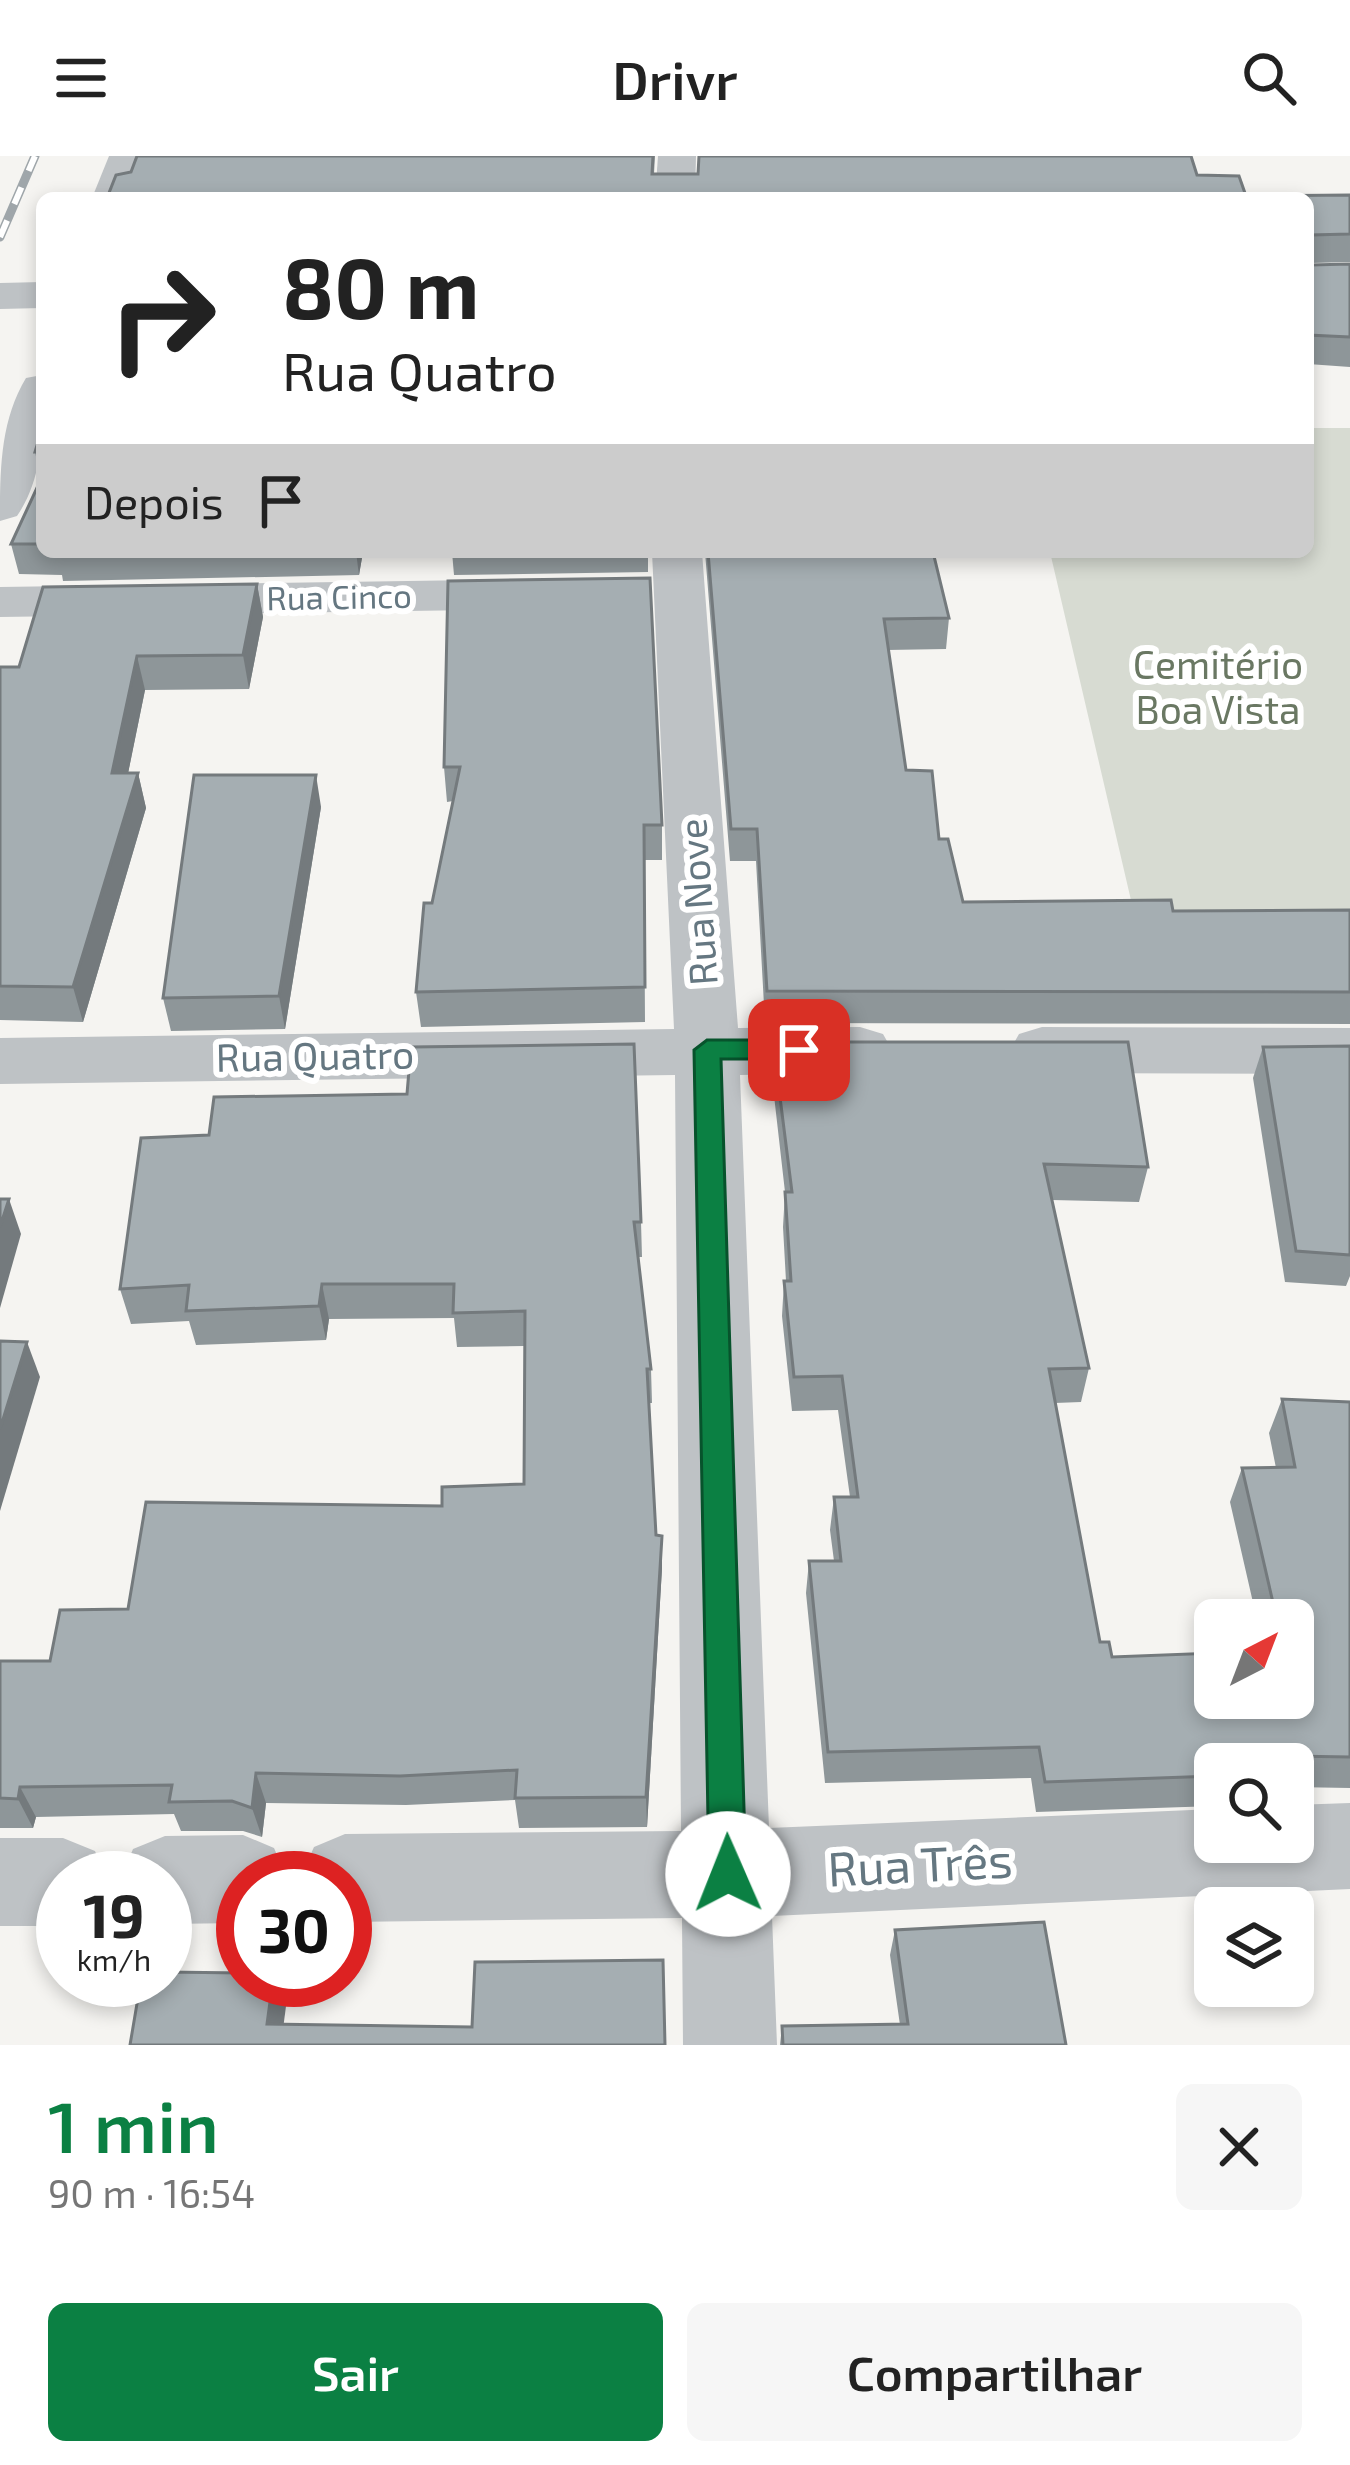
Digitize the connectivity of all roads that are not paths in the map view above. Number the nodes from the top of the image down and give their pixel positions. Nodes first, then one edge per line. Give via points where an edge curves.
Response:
1 (128, 156) edge
2 (676, 156) edge
3 (114, 192) edge
4 (675, 192) edge
5 (36, 295) edge
6 (0, 296) edge
7 (36, 405) edge
8 (0, 506) edge
9 (642, 582) edge
10 (0, 602) edge
11 (707, 1050) junction
12 (922, 1050) edge
13 (993, 1050) edge
14 (1350, 1051) edge
15 (0, 1061) edge
16 (1350, 1846) edge
17 (728, 1874) junction
18 (372, 1878) edge
19 (0, 1882) edge
20 (36, 1882) edge
21 (730, 2045) edge

1 - 3 street
2 - 4 street
5 - 6 street
7 - 8 street
9 - 10 street, Rua Cinco
9 - 11 street, Rua Nove
11 - 12 street, Rua Quatro
11 - 15 street, Rua Quatro
11 - 17 street, Rua Nove
13 - 14 street
16 - 17 street, Rua Três
17 - 18 street, Rua Três
17 - 21 street, Rua Nove
19 - 20 street

